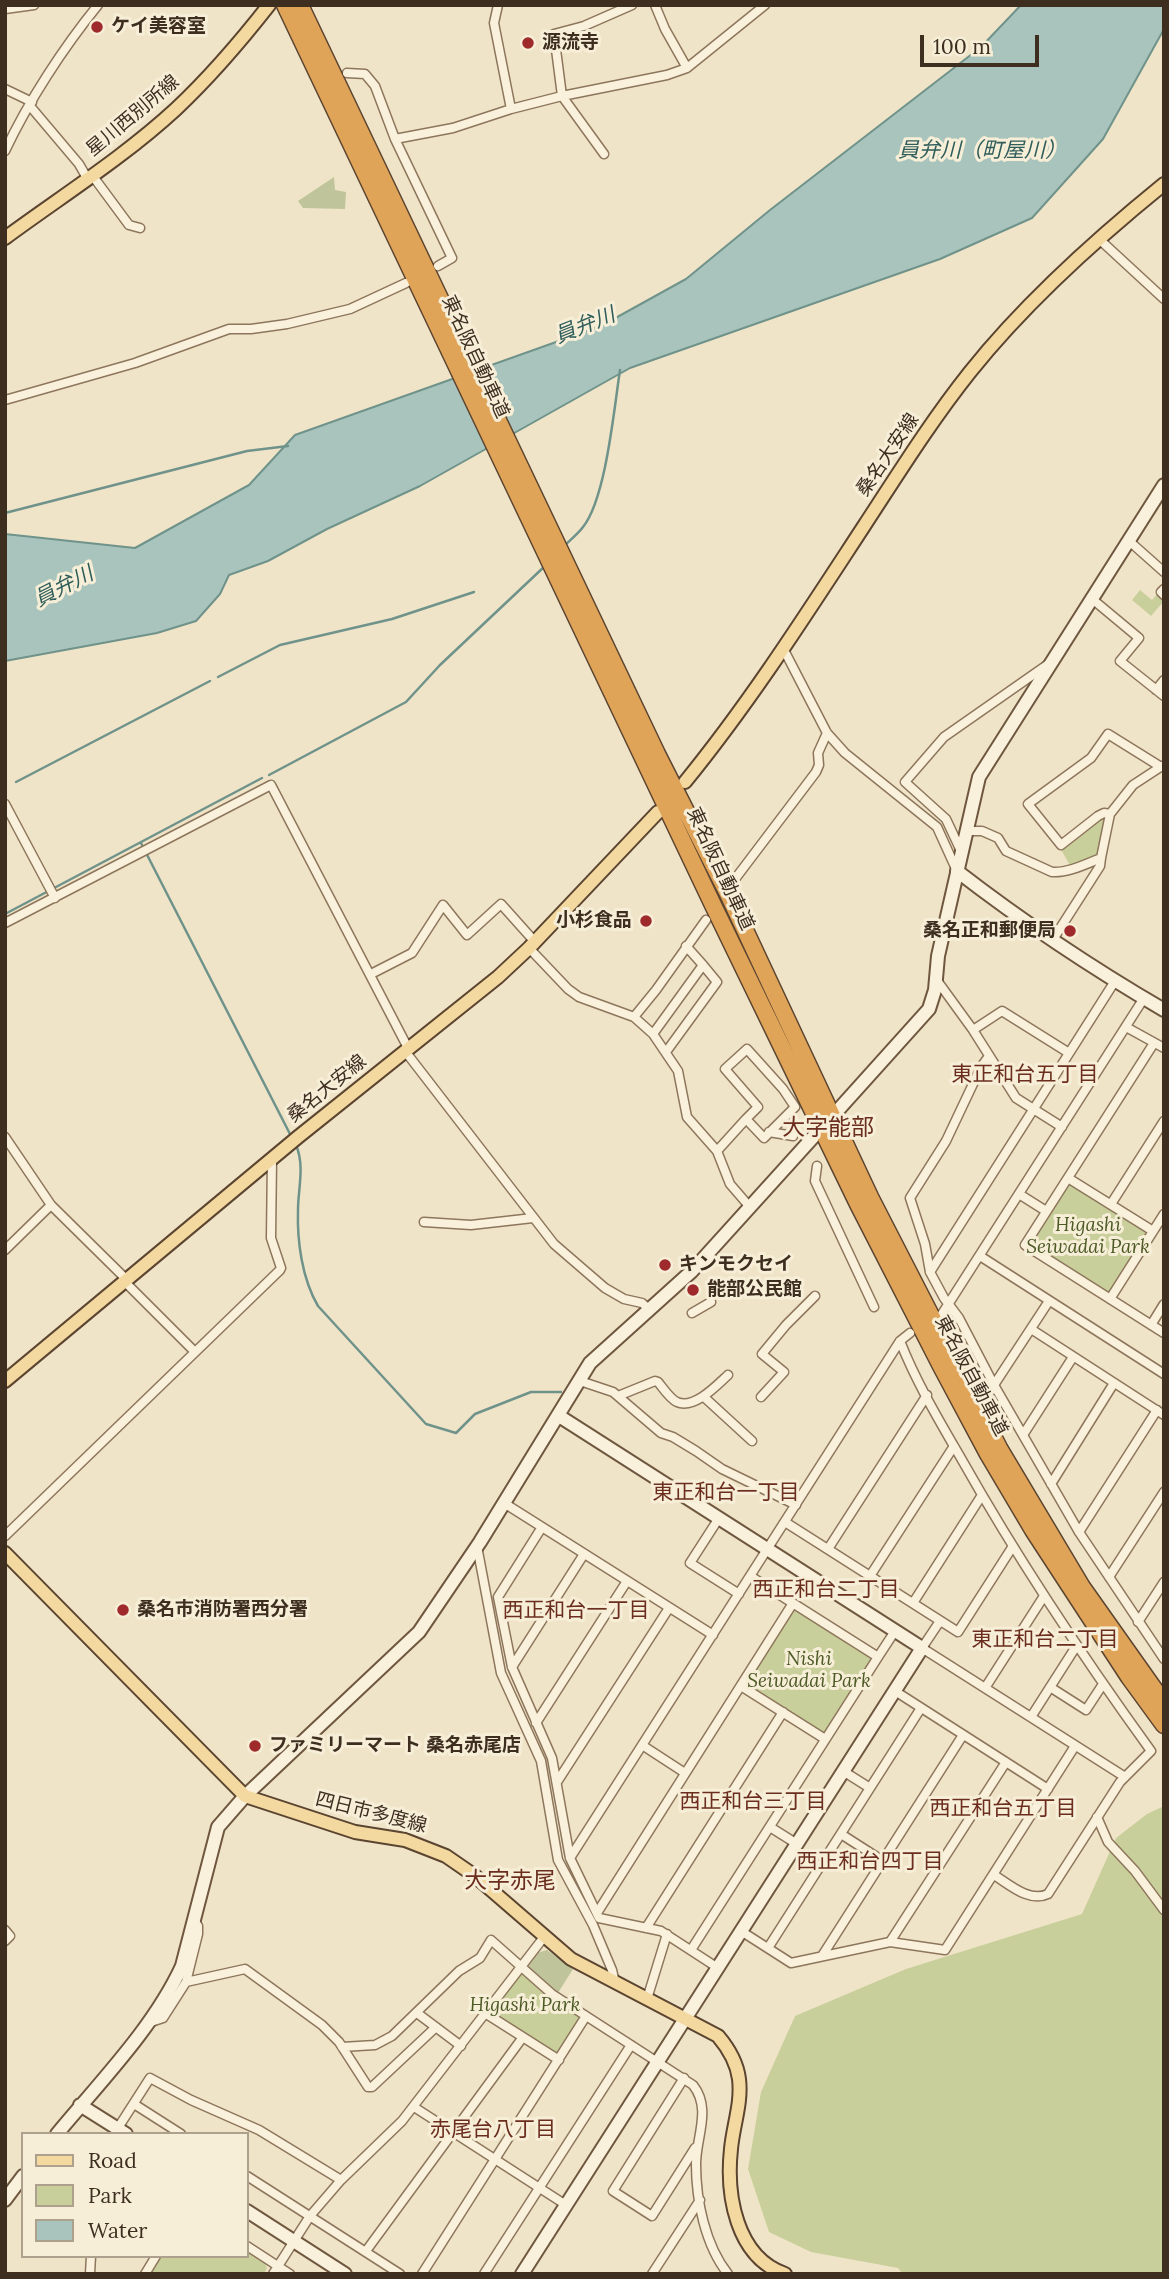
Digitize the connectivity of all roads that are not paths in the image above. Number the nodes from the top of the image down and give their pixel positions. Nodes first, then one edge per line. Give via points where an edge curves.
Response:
1 (34, 5) edge
2 (97, 5) edge
3 (268, 5) edge
4 (285, 5) edge
5 (300, 5) edge
6 (498, 5) edge
7 (632, 5) edge
8 (655, 5) edge
9 (765, 5) edge
10 (5, 9) edge
11 (687, 68) junction
12 (347, 74) dead end
13 (5, 89) edge
14 (562, 96) junction
15 (31, 104) junction
16 (342, 109) junction
17 (510, 109) junction
18 (395, 139) junction
19 (5, 151) edge
20 (604, 154) dead end
21 (90, 176) junction
22 (1164, 184) edge
23 (140, 228) dead end
24 (5, 238) edge
25 (1099, 239) junction
26 (438, 266) dead end
27 (406, 283) dead end
28 (1164, 299) edge
29 (5, 400) edge
30 (1162, 489) edge
31 (1128, 540) junction
32 (1164, 572) edge
33 (569, 584) junction
34 (1164, 589) edge
35 (1164, 595) edge
36 (1091, 598) junction
37 (783, 650) junction
38 (1053, 661) junction
39 (1164, 680) edge
40 (1156, 690) junction
41 (1164, 696) edge
42 (827, 733) junction
43 (1163, 766) edge
44 (685, 782) dead end
45 (5, 804) edge
46 (658, 812) dead end
47 (1110, 814) junction
48 (967, 831) junction
49 (961, 852) junction
50 (1101, 858) junction
51 (957, 872) junction
52 (732, 883) dead end
53 (53, 892) junction
54 (706, 919) dead end
55 (5, 923) edge
56 (1052, 941) junction
57 (533, 945) junction
58 (686, 946) junction
59 (703, 965) junction
60 (371, 974) junction
61 (936, 979) junction
62 (1115, 981) junction
63 (1144, 998) junction
64 (1164, 1010) edge
65 (634, 1017) junction
66 (1126, 1027) junction
67 (973, 1030) junction
68 (653, 1034) junction
69 (1154, 1043) junction
70 (1164, 1048) edge
71 (407, 1049) junction
72 (666, 1052) junction
73 (1069, 1053) junction
74 (989, 1056) junction
75 (839, 1109) dead end
76 (1033, 1109) junction
77 (746, 1119) junction
78 (1164, 1121) edge
79 (1062, 1127) junction
80 (769, 1132) junction
81 (816, 1134) dead end
82 (793, 1136) dead end
83 (5, 1137) edge
84 (717, 1151) junction
85 (272, 1158) junction
86 (817, 1166) dead end
87 (1068, 1178) junction
88 (1019, 1194) junction
89 (1111, 1204) junction
90 (51, 1205) junction
91 (750, 1206) junction
92 (1046, 1211) junction
93 (1164, 1213) edge
94 (533, 1218) junction
95 (425, 1222) dead end
96 (1153, 1231) junction
97 (5, 1250) edge
98 (980, 1256) junction
99 (930, 1272) junction
100 (125, 1280) junction
101 (815, 1296) dead end
102 (1110, 1299) junction
103 (1049, 1301) junction
104 (711, 1302) dead end
105 (1164, 1304) edge
106 (949, 1305) junction
107 (874, 1307) dead end
108 (649, 1309) junction
109 (692, 1313) dead end
110 (942, 1314) dead end
111 (1151, 1325) junction
112 (1031, 1329) junction
113 (911, 1333) dead end
114 (1164, 1334) edge
115 (901, 1341) junction
116 (195, 1352) junction
117 (1073, 1357) junction
118 (1164, 1374) edge
119 (728, 1375) dead end
120 (5, 1381) edge
121 (580, 1381) junction
122 (1114, 1383) junction
123 (994, 1385) junction
124 (927, 1395) junction
125 (618, 1396) junction
126 (761, 1396) dead end
127 (704, 1397) junction
128 (1160, 1413) edge
129 (559, 1416) junction
130 (1023, 1435) junction
131 (752, 1441) dead end
132 (954, 1446) junction
133 (1051, 1484) junction
134 (1164, 1492) edge
135 (982, 1495) junction
136 (504, 1503) junction
137 (796, 1505) junction
138 (719, 1518) junction
139 (785, 1522) junction
140 (542, 1527) junction
141 (1079, 1532) junction
142 (5, 1536) edge
143 (477, 1546) junction
144 (1013, 1546) junction
145 (768, 1549) junction
146 (828, 1549) junction
147 (5, 1553) edge
148 (584, 1554) junction
149 (750, 1576) junction
150 (870, 1576) junction
151 (1109, 1577) junction
152 (627, 1581) junction
153 (1164, 1582) edge
154 (738, 1594) junction
155 (1044, 1596) junction
156 (913, 1603) junction
157 (793, 1604) junction
158 (669, 1608) junction
159 (940, 1621) junction
160 (1138, 1622) junction
161 (895, 1631) junction
162 (713, 1635) junction
163 (1077, 1645) junction
164 (922, 1648) junction
165 (878, 1657) junction
166 (1164, 1659) edge
167 (512, 1667) junction
168 (1102, 1684) junction
169 (741, 1686) junction
170 (1050, 1687) junction
171 (985, 1688) junction
172 (895, 1691) junction
173 (1164, 1703) edge
174 (921, 1708) junction
175 (783, 1713) junction
176 (1031, 1717) junction
177 (536, 1723) junction
178 (1164, 1724) edge
179 (963, 1735) junction
180 (825, 1739) junction
181 (642, 1745) junction
182 (1075, 1746) junction
183 (1006, 1762) junction
184 (843, 1771) junction
185 (685, 1773) junction
186 (1125, 1777) junction
187 (557, 1782) junction
188 (870, 1788) junction
189 (1048, 1789) junction
190 (245, 1796) junction
191 (1097, 1817) junction
192 (770, 1827) junction
193 (841, 1834) junction
194 (797, 1844) junction
195 (570, 1858) junction
196 (883, 1861) junction
197 (994, 1875) junction
198 (1164, 1910) edge
199 (597, 1913) junction
200 (194, 1920) junction
201 (646, 1928) junction
202 (5, 1930) edge
203 (741, 1931) junction
204 (667, 1934) junction
205 (544, 1937) junction
206 (5, 1941) edge
207 (890, 1942) junction
208 (768, 1948) junction
209 (691, 1950) junction
210 (822, 1956) junction
211 (522, 1967) junction
212 (718, 1968) junction
213 (186, 1982) junction
214 (615, 1983) junction
215 (647, 1998) junction
216 (417, 2012) junction
217 (485, 2013) junction
218 (586, 2016) junction
219 (685, 2018) junction
220 (148, 2023) junction
221 (436, 2027) junction
222 (523, 2037) junction
223 (631, 2045) junction
224 (461, 2046) junction
225 (342, 2047) junction
226 (559, 2060) junction
227 (658, 2062) junction
228 (684, 2078) junction
229 (134, 2104) junction
230 (80, 2105) junction
231 (414, 2107) junction
232 (59, 2132) edge
233 (120, 2132) edge
234 (178, 2132) edge
235 (453, 2132) junction
236 (697, 2145) junction
237 (495, 2159) junction
238 (248, 2177) edge
239 (341, 2180) junction
240 (21, 2181) edge
241 (540, 2187) junction
242 (5, 2200) edge
243 (700, 2200) junction
244 (566, 2204) junction
245 (248, 2212) edge
246 (310, 2216) junction
247 (293, 2241) junction
248 (248, 2247) edge
249 (366, 2251) junction
250 (155, 2258) edge
251 (275, 2270) edge
252 (723, 2271) edge
253 (145, 2274) edge
254 (290, 2274) edge
255 (345, 2274) edge
256 (400, 2274) edge
257 (422, 2274) edge
258 (484, 2274) edge
259 (522, 2274) edge
260 (652, 2274) edge
261 (785, 2274) edge

1 - 10 street
2 - 15 street
3 - 21 main road, 星川西別所線 via 175,109
4 - 16 highway, 東名阪自動車道
5 - 16 highway, 東名阪自動車道
6 - 17 street via 494,23
7 - 14 street via 554,34
8 - 11 street
9 - 11 street
11 - 14 street
12 - 18 street via 365,74 375,86
13 - 15 street
14 - 17 street
14 - 20 street
15 - 19 street
15 - 21 street
16 - 33 highway, 東名阪自動車道
17 - 18 street via 453,128
18 - 26 street via 452,258
21 - 23 street via 130,225
21 - 24 main road, 星川西別所線
22 - 25 main road, 桑名大安線
25 - 28 street
25 - 37 main road, 桑名大安線 via 970,372 915,447
27 - 29 street via 350,309 287,324 229,329 135,363
30 - 31 street
31 - 32 street
31 - 36 street
33 - 173 highway, 東名阪自動車道 via 730,898 870,1197 999,1448 1082,1587
33 - 178 highway, 東名阪自動車道 via 858,1204 947,1377 1033,1530
34 - 35 street
36 - 38 street
36 - 40 street via 1139,638 1120,661
37 - 42 street
37 - 44 main road, 桑名大安線
38 - 48 street via 979,777
38 - 49 street via 944,737 905,782 946,819
39 - 40 street
40 - 41 street
42 - 51 street via 937,827
42 - 52 street via 816,772
43 - 47 street via 1133,785
43 - 47 street via 1108,734 1091,758 1028,804 1061,845 1098,816
45 - 53 street
46 - 57 main road, 桑名大安線
47 - 50 street
48 - 49 street
48 - 50 street via 998,838 1006,851 1052,872
49 - 51 street
50 - 56 street
51 - 56 street
51 - 61 street
53 - 55 street
53 - 60 street via 140,854 271,785
54 - 58 street
56 - 62 street
57 - 60 street via 501,904 467,935 443,905 412,953
57 - 65 street via 579,997
57 - 71 main road, 桑名大安線
58 - 59 street
58 - 65 street
59 - 68 street
59 - 72 street via 717,982
60 - 71 street
61 - 67 street
61 - 75 street via 933,1002 925,1016
62 - 63 street
62 - 73 street
63 - 64 street
63 - 66 street
65 - 68 street
66 - 69 street
66 - 79 street
67 - 73 street via 1002,1011
67 - 74 street
68 - 72 street
69 - 70 street
69 - 87 street
71 - 85 main road, 桑名大安線
71 - 94 street
72 - 84 street via 678,1071 687,1117
73 - 76 street
74 - 76 street via 1016,1098
74 - 99 street via 946,1141 910,1198
76 - 79 street
76 - 99 street
77 - 80 street via 764,1138
77 - 80 street via 758,1107 725,1069 747,1049 795,1107
77 - 84 street
78 - 89 street
79 - 88 street
80 - 82 street
81 - 91 street
83 - 90 street
84 - 91 street via 730,1184
85 - 100 main road, 桑名大安線
85 - 116 street via 271,1238 281,1268
86 - 107 street via 815,1181
87 - 89 street
87 - 92 street
88 - 92 street
88 - 98 street
89 - 96 street
90 - 97 street
90 - 100 street
91 - 108 street via 692,1271
92 - 102 street via 1025,1245
93 - 96 street
94 - 95 street via 471,1224
94 - 108 street via 562,1252 605,1288
96 - 102 street
98 - 103 street
98 - 106 street
99 - 106 street
100 - 116 street
100 - 120 main road, 桑名大安線
101 - 126 street via 762,1354 784,1371
102 - 111 street
103 - 112 street
103 - 118 street
104 - 109 street
105 - 111 street
106 - 110 street
106 - 123 street
108 - 121 street via 600,1352
111 - 114 street
112 - 117 street
112 - 123 street
113 - 115 street
115 - 124 street
115 - 137 street
116 - 142 street
117 - 122 street
117 - 130 street
119 - 127 street
121 - 125 street
121 - 129 street
122 - 128 street
122 - 133 street
123 - 130 street
124 - 132 street
124 - 146 street
125 - 127 street via 655,1381 681,1404
125 - 137 street via 661,1433
127 - 131 street
128 - 141 street
129 - 136 street
129 - 138 street
130 - 133 street
132 - 135 street
132 - 150 street
133 - 141 street
134 - 151 street
135 - 144 street
135 - 156 street
136 - 140 street
136 - 143 street
137 - 139 street
138 - 145 street
138 - 154 street via 690,1563
139 - 145 street
139 - 146 street
140 - 148 street
140 - 167 street via 498,1597
141 - 151 street
143 - 190 street via 419,1632
143 - 214 street via 501,1674 541,1761 558,1860 593,1925
144 - 155 street
144 - 159 street via 958,1632
145 - 149 street
145 - 161 street
146 - 150 street
147 - 190 main road, 四日市多度線
148 - 152 street
148 - 167 street
149 - 154 street
149 - 157 street
150 - 156 street
151 - 160 street
152 - 158 street
152 - 177 street
153 - 160 street
154 - 162 street
155 - 163 street
155 - 171 street
156 - 159 street
157 - 165 street
157 - 169 street
158 - 162 street
158 - 187 street
159 - 164 street
160 - 166 street
161 - 164 street
161 - 165 street
162 - 181 street
163 - 168 street
163 - 170 street
164 - 171 street
164 - 172 street
165 - 180 street
167 - 177 street
168 - 170 street via 1086,1710
168 - 186 street via 1151,1751
169 - 175 street
169 - 185 street
170 - 176 street
171 - 176 street
172 - 174 street
172 - 184 street
174 - 179 street
174 - 188 street
175 - 180 street
175 - 201 street
176 - 182 street
177 - 187 street
179 - 183 street
179 - 196 street
180 - 192 street
181 - 185 street
181 - 195 street
182 - 186 street
182 - 189 street
183 - 189 street
183 - 207 street
184 - 188 street
184 - 194 street
185 - 199 street
186 - 191 street
187 - 195 street
188 - 193 street
189 - 197 street
190 - 200 street via 218,1827
190 - 205 main road, 四日市多度線 via 355,1832 405,1840 446,1856
191 - 197 street via 1044,1897 1028,1896
191 - 198 street via 1108,1842
192 - 194 street
192 - 209 street
193 - 196 street
193 - 208 street
194 - 203 street
195 - 199 street
196 - 210 street
197 - 207 street via 946,1950
199 - 201 street via 599,1918
200 - 213 street via 198,1934
200 - 220 street via 182,1966
201 - 204 street
202 - 206 street via 10,1936
203 - 208 street
203 - 212 street
204 - 209 street
204 - 215 street
205 - 211 street
205 - 214 main road, 四日市多度線 via 571,1959
207 - 210 street
208 - 210 street via 791,1963
209 - 212 street
211 - 216 street via 491,1940 480,1958 459,1971
211 - 217 street
211 - 218 street
212 - 219 street
213 - 220 street via 163,2018
213 - 225 street via 245,1969 307,2012
214 - 215 main road, 四日市多度線
215 - 219 main road, 四日市多度線
216 - 221 street
216 - 225 street via 385,2041
217 - 222 street
217 - 224 street
218 - 223 street
218 - 226 street
219 - 227 street
219 - 261 main road, 四日市多度線 via 718,2036 736,2064 740,2088 730,2176 736,2214 752,2252
220 - 230 street
221 - 224 street
221 - 225 street via 372,2088
222 - 226 street
222 - 235 street
223 - 227 street
223 - 241 street
224 - 231 street
226 - 237 street
227 - 228 street
227 - 244 street
228 - 236 street via 703,2102
228 - 236 street via 613,2192 652,2216
229 - 233 street
229 - 234 street
229 - 239 street via 150,2078 260,2130
230 - 232 street
230 - 233 street
231 - 235 street
231 - 239 street
235 - 237 street
235 - 249 street
236 - 243 street
237 - 241 street
237 - 257 street
238 - 246 street
239 - 246 street
240 - 242 street
241 - 244 street
241 - 258 street
243 - 252 street
243 - 260 street
244 - 259 street
245 - 247 street
246 - 247 street
246 - 249 street
247 - 251 street
247 - 255 street
248 - 251 street
249 - 256 street
250 - 253 street
251 - 254 street

